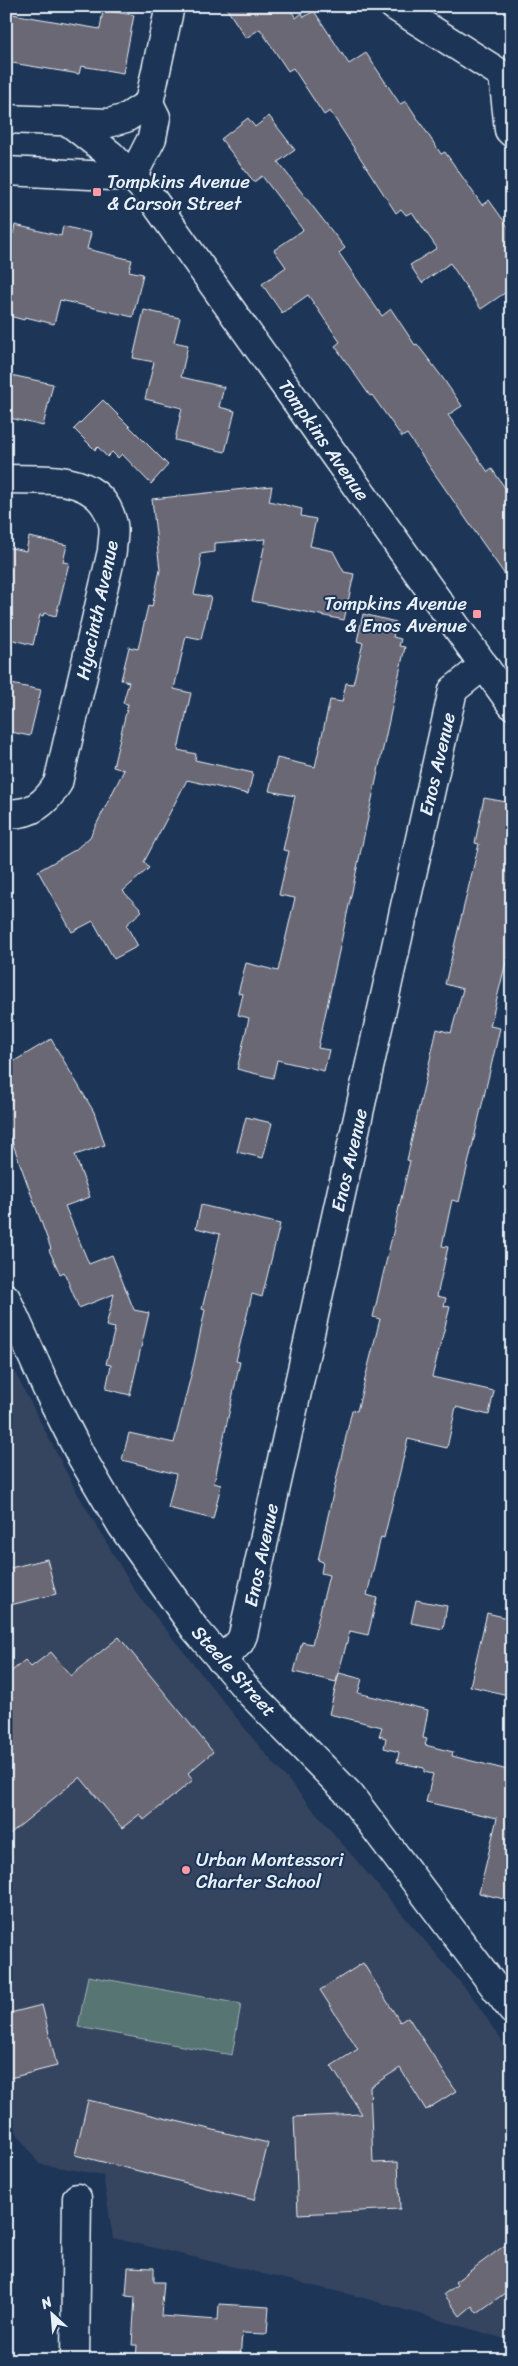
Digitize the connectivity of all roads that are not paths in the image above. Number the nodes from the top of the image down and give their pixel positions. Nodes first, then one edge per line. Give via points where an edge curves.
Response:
1 (170, 6) edge
2 (394, 6) edge
3 (508, 74) edge
4 (149, 104) junction
5 (6, 119) edge
6 (69, 122) junction
7 (512, 133) edge
8 (6, 172) edge
9 (132, 177) junction
10 (6, 479) edge
11 (484, 665) junction
12 (512, 706) edge
13 (19, 812) edge
14 (6, 1298) edge
15 (221, 1660) junction
16 (512, 2010) edge
17 (77, 2198) dead end
18 (75, 2360) edge

1 - 4 street
2 - 3 street
3 - 7 street via 509,130
4 - 6 street via 126,118 109,123
4 - 9 street via 156,117 152,138
5 - 6 street
6 - 9 street, Tompkins Avenue
8 - 9 street
9 - 11 street, Tompkins Avenue via 148,193
10 - 13 street, Hyacinth Avenue via 76,483 102,499 114,525 112,551 58,783 48,799
11 - 12 street, Tompkins Avenue
11 - 15 street, Enos Avenue via 453,690 243,1635
14 - 15 street, Steele Street via 81,1456 122,1526
15 - 16 street, Steele Street via 350,1794
17 - 18 street

